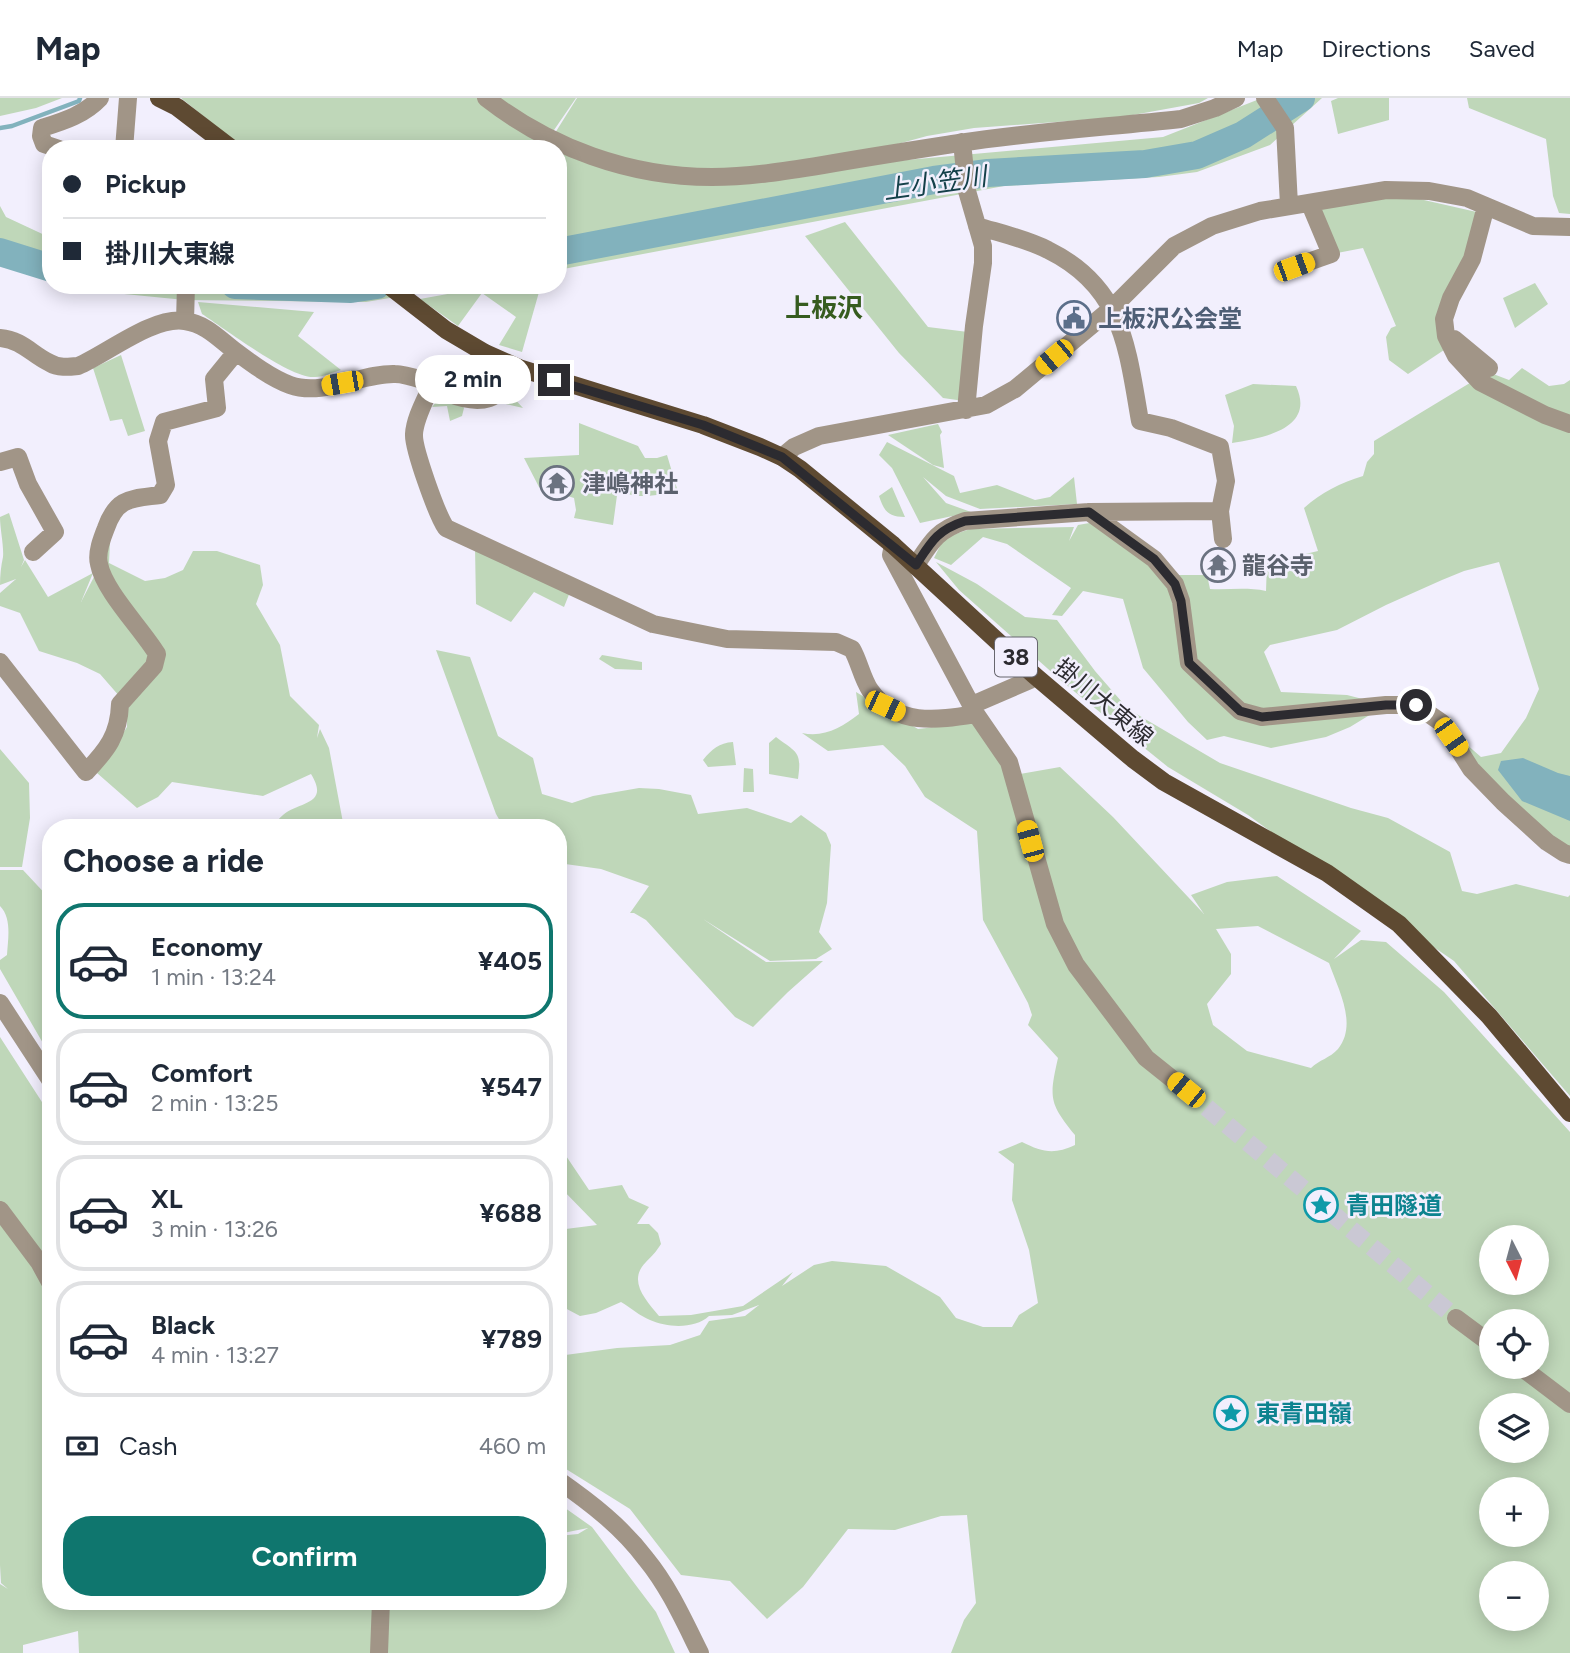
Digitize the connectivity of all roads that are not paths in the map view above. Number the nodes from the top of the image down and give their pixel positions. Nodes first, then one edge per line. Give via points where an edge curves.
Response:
1 (100, 98) edge
2 (128, 98) edge
3 (159, 98) edge
4 (486, 98) edge
5 (1236, 98) edge
6 (1265, 98) edge
7 (42, 140) edge
8 (125, 140) edge
9 (220, 140) edge
10 (553, 140) edge
11 (962, 142) junction
12 (567, 146) edge
13 (1310, 204) junction
14 (1289, 205) junction
15 (1486, 206) junction
16 (977, 226) junction
17 (1570, 227) edge
18 (1294, 267) dead end
19 (186, 294) edge
20 (399, 294) edge
21 (1111, 309) junction
22 (1447, 310) junction
23 (185, 321) junction
24 (0, 338) edge
25 (236, 352) junction
26 (485, 353) junction
27 (519, 368) junction
28 (1489, 368) dead end
29 (438, 384) junction
30 (966, 410) junction
31 (1570, 424) edge
32 (782, 457) junction
33 (0, 462) edge
34 (1220, 511) junction
35 (1089, 512) junction
36 (1223, 539) dead end
37 (893, 545) junction
38 (33, 552) dead end
39 (916, 565) junction
40 (0, 662) edge
41 (1034, 675) junction
42 (974, 709) junction
43 (1570, 855) edge
44 (0, 1003) edge
45 (42, 1067) edge
46 (1186, 1090) tunnel mouth
47 (1570, 1113) edge
48 (0, 1210) edge
49 (42, 1268) edge
50 (1456, 1318) tunnel mouth
51 (1479, 1335) edge
52 (1537, 1379) edge
53 (1570, 1404) edge
54 (567, 1486) edge
55 (381, 1610) edge
56 (379, 1653) edge
57 (700, 1653) edge

1 - 7 street via 78,116 43,128
2 - 8 street
3 - 9 main road
4 - 10 street
5 - 11 street via 1181,119
6 - 14 street via 1285,128
11 - 12 street via 771,173 712,177 627,167
11 - 16 street via 967,191
13 - 14 street
13 - 15 street via 1386,190 1429,191
13 - 18 street via 1331,254
14 - 21 street via 1212,226 1174,246
15 - 17 street via 1534,226
15 - 22 street via 1472,259
16 - 21 street via 1048,249 1087,274
16 - 30 street via 983,263
19 - 23 street
20 - 26 main road, 掛川大東線 / 38
21 - 30 street via 1015,389
21 - 34 street via 1127,346 1140,421 1220,447 1226,481
22 - 28 street via 1454,339
22 - 31 street via 1446,336 1456,356 1480,382
23 - 24 street via 156,325 78,366 49,363 17,342
23 - 25 street via 205,327
25 - 29 street via 294,387 316,388 393,373
25 - 40 street via 214,379 217,408 164,422 158,441 166,485 160,495 130,499 113,509 101,542 98,563 107,584 157,654 154,666 120,704 114,737 86,772
26 - 27 main road, 掛川大東線 / 38
26 - 29 street via 469,377 456,386
27 - 29 street via 494,397 461,399
27 - 32 main road, 掛川大東線 / 38 via 703,425
29 - 42 street via 416,422 413,437 446,528 653,624 727,639 836,642 852,649 869,688 885,706 910,717 936,720
30 - 32 street via 819,436
32 - 37 main road, 掛川大東線 / 38
33 - 38 street via 19,457 28,484 55,532
34 - 35 street
34 - 36 street
35 - 39 street via 965,521 934,537
35 - 43 street via 1154,559 1175,584 1189,663 1240,711 1262,717 1416,705 1442,723 1471,769 1503,802 1547,842
37 - 39 main road, 掛川大東線 / 38
37 - 42 street via 891,555
39 - 41 main road, 掛川大東線 / 38
41 - 42 street
41 - 47 main road, 掛川大東線 / 38 via 1164,782 1327,873 1399,924 1489,1016
42 - 46 street via 1009,762 1055,924 1076,965 1146,1058
44 - 45 street
48 - 49 street
50 - 51 street
52 - 53 street
54 - 57 street via 621,1530 647,1560
55 - 56 street

